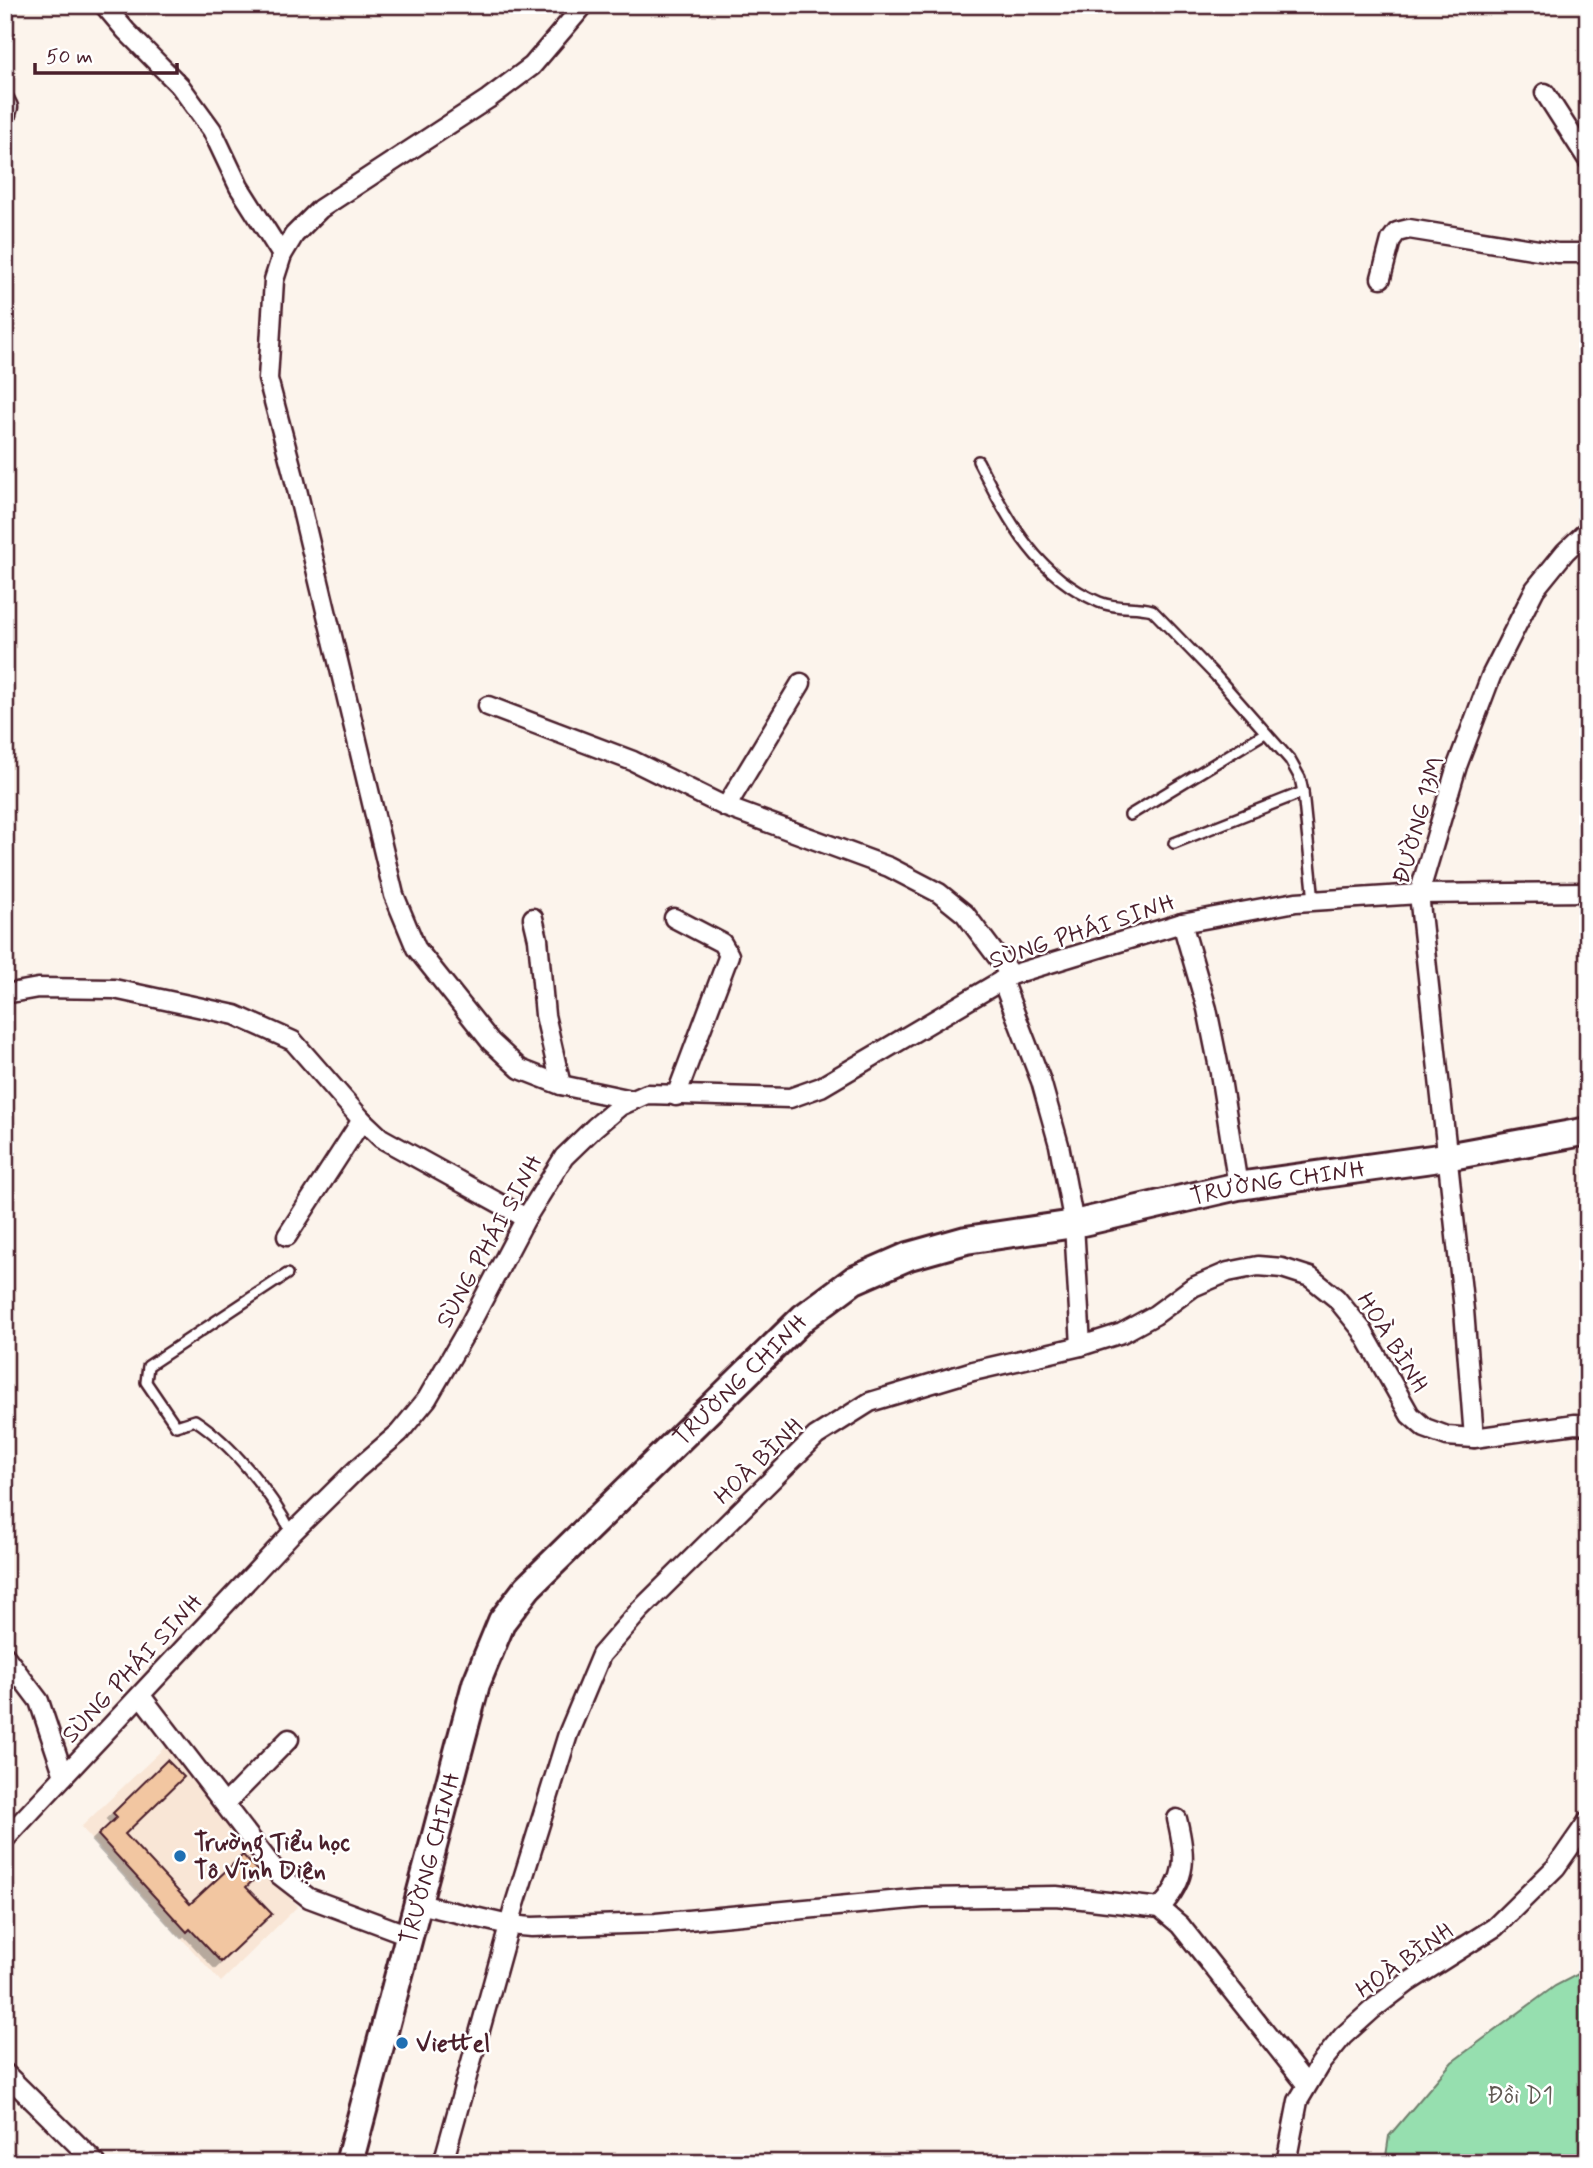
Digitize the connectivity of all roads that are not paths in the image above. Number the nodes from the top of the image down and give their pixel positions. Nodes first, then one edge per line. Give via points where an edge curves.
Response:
1 (104, 5) edge
2 (584, 5) edge
3 (1545, 93) dead end
4 (5, 101) edge
5 (5, 118) edge
6 (1588, 160) edge
7 (1588, 253) edge
8 (282, 255) junction
9 (1381, 278) dead end
10 (978, 461) dead end
11 (1588, 530) edge
12 (801, 683) dead end
13 (488, 706) dead end
14 (1265, 733) junction
15 (1303, 792) junction
16 (726, 807) junction
17 (1130, 815) dead end
18 (1174, 843) dead end
19 (1588, 892) edge
20 (1419, 894) junction
21 (1314, 901) junction
22 (533, 918) dead end
23 (674, 918) dead end
24 (1182, 923) junction
25 (1007, 977) junction
26 (5, 995) edge
27 (561, 1084) junction
28 (676, 1096) junction
29 (632, 1100) junction
30 (362, 1120) junction
31 (1588, 1131) edge
32 (1446, 1157) junction
33 (1238, 1186) junction
34 (526, 1218) junction
35 (1074, 1224) junction
36 (287, 1236) dead end
37 (287, 1274) dead end
38 (1082, 1346) junction
39 (1588, 1425) edge
40 (1474, 1438) junction
41 (292, 1533) junction
42 (5, 1656) edge
43 (141, 1696) junction
44 (289, 1739) dead end
45 (64, 1776) junction
46 (225, 1804) junction
47 (1177, 1819) dead end
48 (1588, 1821) edge
49 (5, 1839) edge
50 (419, 1903) junction
51 (1160, 1908) junction
52 (509, 1925) junction
53 (411, 1936) junction
54 (5, 2073) edge
55 (1306, 2084) junction
56 (96, 2163) edge
57 (349, 2163) edge
58 (443, 2163) edge
59 (1286, 2163) edge

1 - 8 street via 180,86 212,130 239,187
2 - 8 street via 532,66 320,209
3 - 6 street
4 - 5 street
7 - 9 street via 1556,253 1409,229 1397,232 1391,240
8 - 27 street via 274,280 268,379 394,895 416,948 491,1042 520,1069
10 - 14 lane via 1009,522 1043,565 1070,588 1101,603 1152,610
11 - 20 street, ĐƯỜNG 13M via 1535,589 1491,676 1457,766
12 - 16 street
13 - 16 street via 633,761
14 - 15 lane via 1290,760
14 - 17 lane
15 - 18 lane
15 - 21 lane
16 - 25 street via 889,867 939,893 965,914
19 - 20 street, SÙNG PHÁI SINH
20 - 21 street, SÙNG PHÁI SINH
20 - 32 street, ĐƯỜNG 13M
21 - 24 street, SÙNG PHÁI SINH
22 - 27 street via 545,1015
23 - 28 street via 722,943 729,955
24 - 25 street, SÙNG PHÁI SINH
24 - 33 street via 1207,1009
25 - 28 street, SÙNG PHÁI SINH via 821,1087 790,1098
25 - 35 street via 1059,1145
26 - 30 street via 38,988 114,989 235,1015 293,1041
27 - 29 street
28 - 29 street, SÙNG PHÁI SINH via 647,1094
29 - 34 street, SÙNG PHÁI SINH via 564,1157
30 - 34 street via 381,1138
30 - 36 street
31 - 32 street, TRƯỜNG CHINH
32 - 33 street, TRƯỜNG CHINH
32 - 40 street, ĐƯỜNG 13M
33 - 35 street, TRƯỜNG CHINH
34 - 41 street, SÙNG PHÁI SINH via 427,1399 399,1433
35 - 38 street
35 - 50 street, TRƯỜNG CHINH via 966,1240 909,1256 854,1280 804,1317 528,1587 502,1621 476,1684
37 - 41 lane via 148,1366 146,1382 176,1426 195,1420 216,1433 277,1505
38 - 40 street, HOÀ BÌNH via 1122,1333 1193,1287 1228,1272 1258,1266 1282,1268 1310,1277 1336,1298 1362,1330 1410,1415 1425,1428 1447,1436
38 - 52 street, HOÀ BÌNH via 986,1367 870,1402 816,1436 640,1610 601,1655 568,1734
39 - 40 street, HOÀ BÌNH
41 - 43 street, SÙNG PHÁI SINH
42 - 45 street via 38,1701
43 - 45 street, SÙNG PHÁI SINH
43 - 46 street
44 - 46 street
45 - 49 street, SÙNG PHÁI SINH
46 - 53 street via 278,1874 297,1891
47 - 51 street via 1183,1843 1182,1874
48 - 55 street, HOÀ BÌNH via 1556,1867 1521,1903 1495,1927 1373,2009 1343,2036
50 - 52 street
50 - 53 street, TRƯỜNG CHINH
51 - 52 street via 1056,1896 923,1898 656,1923
51 - 55 street via 1180,1925
52 - 58 street, HOÀ BÌNH
53 - 57 street, TRƯỜNG CHINH
54 - 56 street
55 - 59 street, HOÀ BÌNH via 1298,2101

